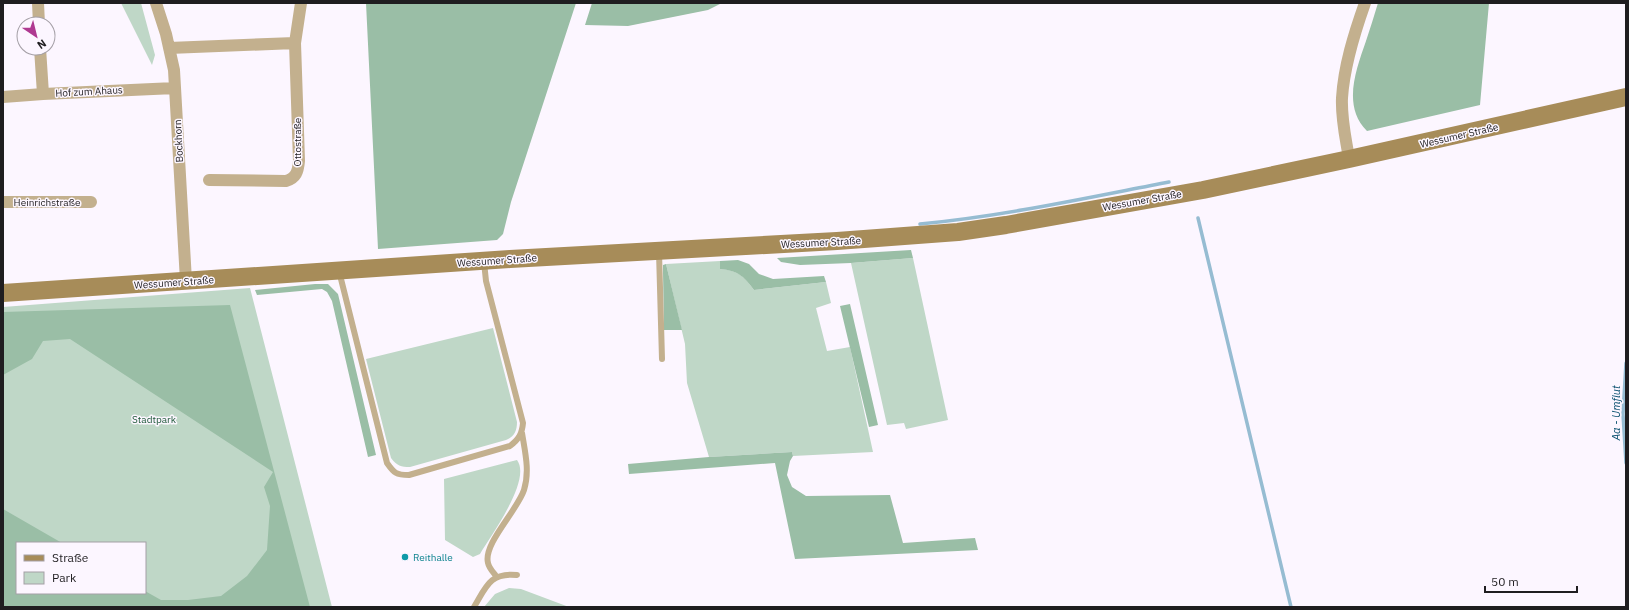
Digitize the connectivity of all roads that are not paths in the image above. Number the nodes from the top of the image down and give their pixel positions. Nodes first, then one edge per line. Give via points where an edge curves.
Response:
1 (38, 3) edge
2 (156, 3) edge
3 (302, 3) edge
4 (1365, 3) edge
5 (39, 16) edge
6 (295, 44) junction
7 (169, 48) junction
8 (41, 56) edge
9 (175, 88) junction
10 (44, 94) junction
11 (3, 97) edge
12 (1626, 97) edge
13 (1349, 160) junction
14 (209, 180) dead end
15 (3, 202) edge
16 (91, 202) dead end
17 (659, 251) junction
18 (484, 261) junction
19 (338, 271) junction
20 (186, 281) junction
21 (3, 293) edge
22 (662, 359) dead end
23 (522, 433) junction
24 (517, 575) dead end
25 (496, 576) junction
26 (474, 607) edge

1 - 5 street
2 - 7 street, Bockhorn
3 - 6 street, Ottostraße
4 - 13 street via 1344,77 1343,124
6 - 7 street
6 - 14 street, Ottostraße via 299,161 297,175 286,181
7 - 9 street, Bockhorn
8 - 10 street
9 - 10 street, Hof zum Ahaus
9 - 20 street, Bockhorn
10 - 11 street, Hof zum Ahaus
12 - 13 main road, Wessumer Straße
13 - 17 main road, Wessumer Straße via 1203,190 979,229 915,236
15 - 16 street, Heinrichstraße
17 - 18 main road, Wessumer Straße
17 - 22 lane
18 - 19 main road, Wessumer Straße
18 - 23 lane via 486,281 523,423
19 - 20 main road, Wessumer Straße
19 - 23 lane via 383,451 393,471 399,475 409,475 500,449 510,446
20 - 21 main road, Wessumer Straße
23 - 25 lane via 528,475 524,491 487,554 488,565
24 - 25 lane
25 - 26 lane via 489,582

